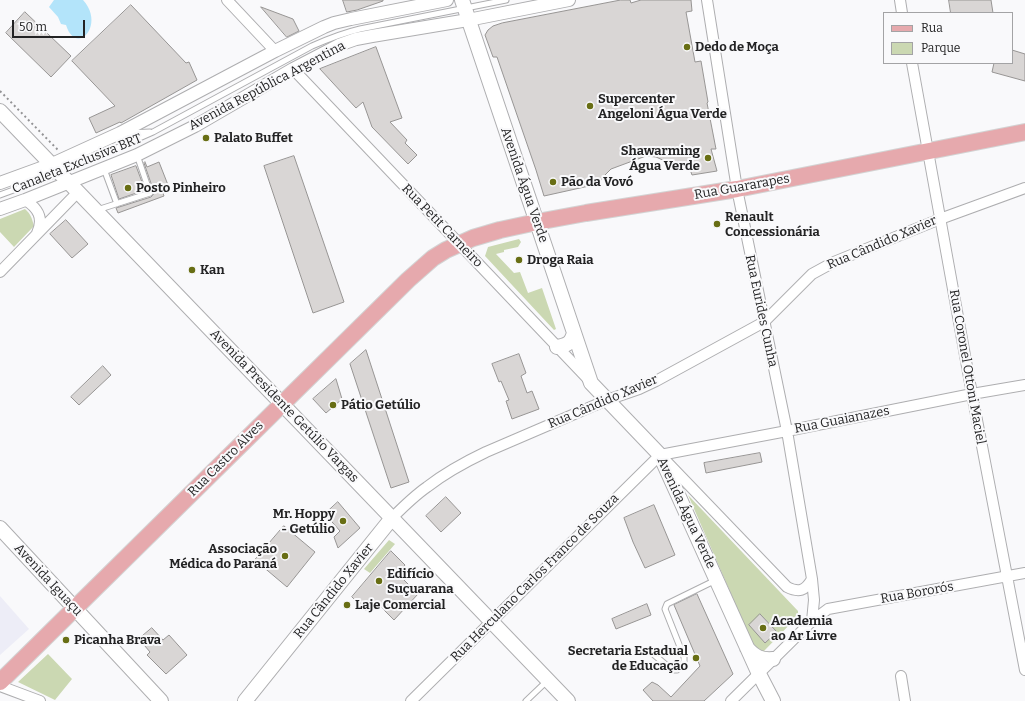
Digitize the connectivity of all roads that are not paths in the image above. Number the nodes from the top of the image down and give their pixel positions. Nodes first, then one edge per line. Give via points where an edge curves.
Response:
1 (227, 0) edge
2 (447, 0) edge
3 (506, 0) edge
4 (569, 0) edge
5 (707, 0) edge
6 (900, 0) edge
7 (465, 9) edge
8 (902, 12) edge
9 (275, 51) junction
10 (912, 64) edge
11 (293, 69) junction
12 (0, 111) edge
13 (153, 132) junction
14 (1025, 132) edge
15 (120, 134) junction
16 (927, 150) junction
17 (137, 155) junction
18 (104, 169) junction
19 (65, 178) junction
20 (0, 183) edge
21 (1025, 188) edge
22 (737, 189) junction
23 (0, 195) edge
24 (25, 200) junction
25 (117, 204) junction
26 (0, 209) edge
27 (96, 211) junction
28 (940, 219) junction
29 (537, 222) junction
30 (36, 235) junction
31 (459, 244) junction
32 (0, 272) edge
33 (764, 322) junction
34 (574, 333) junction
35 (557, 347) junction
36 (591, 383) junction
37 (1025, 385) edge
38 (972, 394) junction
39 (608, 400) junction
40 (282, 404) junction
41 (787, 431) junction
42 (660, 454) junction
43 (392, 518) junction
44 (0, 528) edge
45 (1025, 573) edge
46 (1006, 577) junction
47 (812, 578) junction
48 (716, 580) junction
49 (75, 608) junction
50 (491, 621) junction
51 (812, 621) junction
52 (747, 648) junction
53 (652, 653) dead end
54 (773, 659) junction
55 (1025, 670) edge
56 (759, 674) junction
57 (901, 676) dead end
58 (548, 680) junction
59 (0, 682) edge
60 (0, 686) edge
61 (40, 701) edge
62 (161, 701) edge
63 (245, 701) edge
64 (411, 701) edge
65 (526, 701) edge
66 (568, 701) edge
67 (731, 701) edge
68 (773, 701) edge
69 (905, 701) edge

1 - 9 street
2 - 9 street, Avenida República Argentina via 338,22
3 - 7 lane, Canaleta Exclusiva BRT
4 - 7 street, Avenida República Argentina
5 - 22 street, Rua Eurides Cunha
6 - 8 street
7 - 11 street, Avenida República Argentina via 356,39
7 - 13 lane, Canaleta Exclusiva BRT via 360,29 325,40
7 - 29 main road, Avenida Água Verde
9 - 15 street, Avenida República Argentina
10 - 16 street, Rua Coronel Ottoni Maciel
11 - 17 street, Avenida República Argentina via 195,126
11 - 31 street, Rua Petit Carneiro
12 - 19 main road, Avenida Presidente Getúlio Vargas
13 - 15 lane, Canaleta Exclusiva BRT
13 - 19 lane, Canaleta Exclusiva BRT
14 - 16 main road, Rua Guararapes
15 - 19 street, Avenida República Argentina
16 - 22 main road, Rua Guararapes
16 - 28 street, Rua Coronel Ottoni Maciel
17 - 18 street, Avenida República Argentina
17 - 25 lane via 150,193
18 - 19 street, Avenida República Argentina
18 - 25 lane
19 - 20 street, Avenida República Argentina
19 - 23 lane, Canaleta Exclusiva BRT
19 - 24 street, Avenida República Argentina
19 - 27 main road, Avenida Presidente Getúlio Vargas
19 - 30 street
21 - 28 street, Rua Cândido Xavier
22 - 29 main road, Rua Guararapes
22 - 33 street, Rua Eurides Cunha
24 - 26 street, Avenida República Argentina
24 - 30 street via 32,204 40,219
25 - 27 lane
27 - 40 main road, Avenida Presidente Getúlio Vargas
28 - 33 street, Rua Cândido Xavier via 823,268 808,278
28 - 38 street, Rua Coronel Ottoni Maciel
29 - 31 main road, Rua Guararapes via 500,230
29 - 34 main road, Avenida Água Verde
30 - 32 street
31 - 35 street, Rua Petit Carneiro
31 - 40 main road, Rua Castro Alves via 433,258 420,269
33 - 39 street, Rua Cândido Xavier via 656,381
33 - 41 street, Rua Eurides Cunha
34 - 35 main road via 569,344
34 - 36 main road, Avenida Água Verde
35 - 36 street, Rua Petit Carneiro
36 - 39 main road, Avenida Água Verde
37 - 38 street, Rua Guaianazes
38 - 41 street, Rua Guaianazes
38 - 46 street, Rua Coronel Ottoni Maciel
39 - 42 main road, Avenida Água Verde
39 - 43 street, Rua Cândido Xavier via 465,462 426,487
40 - 43 main road, Avenida Presidente Getúlio Vargas
40 - 49 main road, Rua Castro Alves
41 - 42 street, Rua Guaianazes
41 - 47 street, Rua Eurides Cunha
42 - 47 street via 787,587 803,590
42 - 48 main road, Avenida Água Verde
42 - 50 street, Rua Herculano Carlos Franco de Souza
43 - 50 main road, Avenida Presidente Getúlio Vargas
43 - 63 main road, Rua Cândido Xavier
44 - 49 main road, Avenida Iguaçu
45 - 46 street, Rua Bororós
46 - 51 street, Rua Bororós via 828,609
46 - 55 street, Rua Coronel Ottoni Maciel
47 - 51 street, Rua Eurides Cunha
48 - 52 main road, Avenida Água Verde
48 - 53 lane via 665,607 684,657 684,662 677,670 672,670
49 - 59 main road, Rua Castro Alves
49 - 62 main road, Avenida Iguaçu
50 - 58 main road, Avenida Presidente Getúlio Vargas
50 - 64 street, Rua Herculano Carlos Franco de Souza
51 - 54 street, Rua Bororós
52 - 54 main road via 758,658
52 - 56 main road, Avenida Água Verde
54 - 56 street, Rua Bororós
56 - 67 street, Rua Bororós
56 - 68 main road, Avenida Água Verde
57 - 69 street
58 - 65 lane
58 - 66 main road, Avenida Presidente Getúlio Vargas
60 - 61 street

